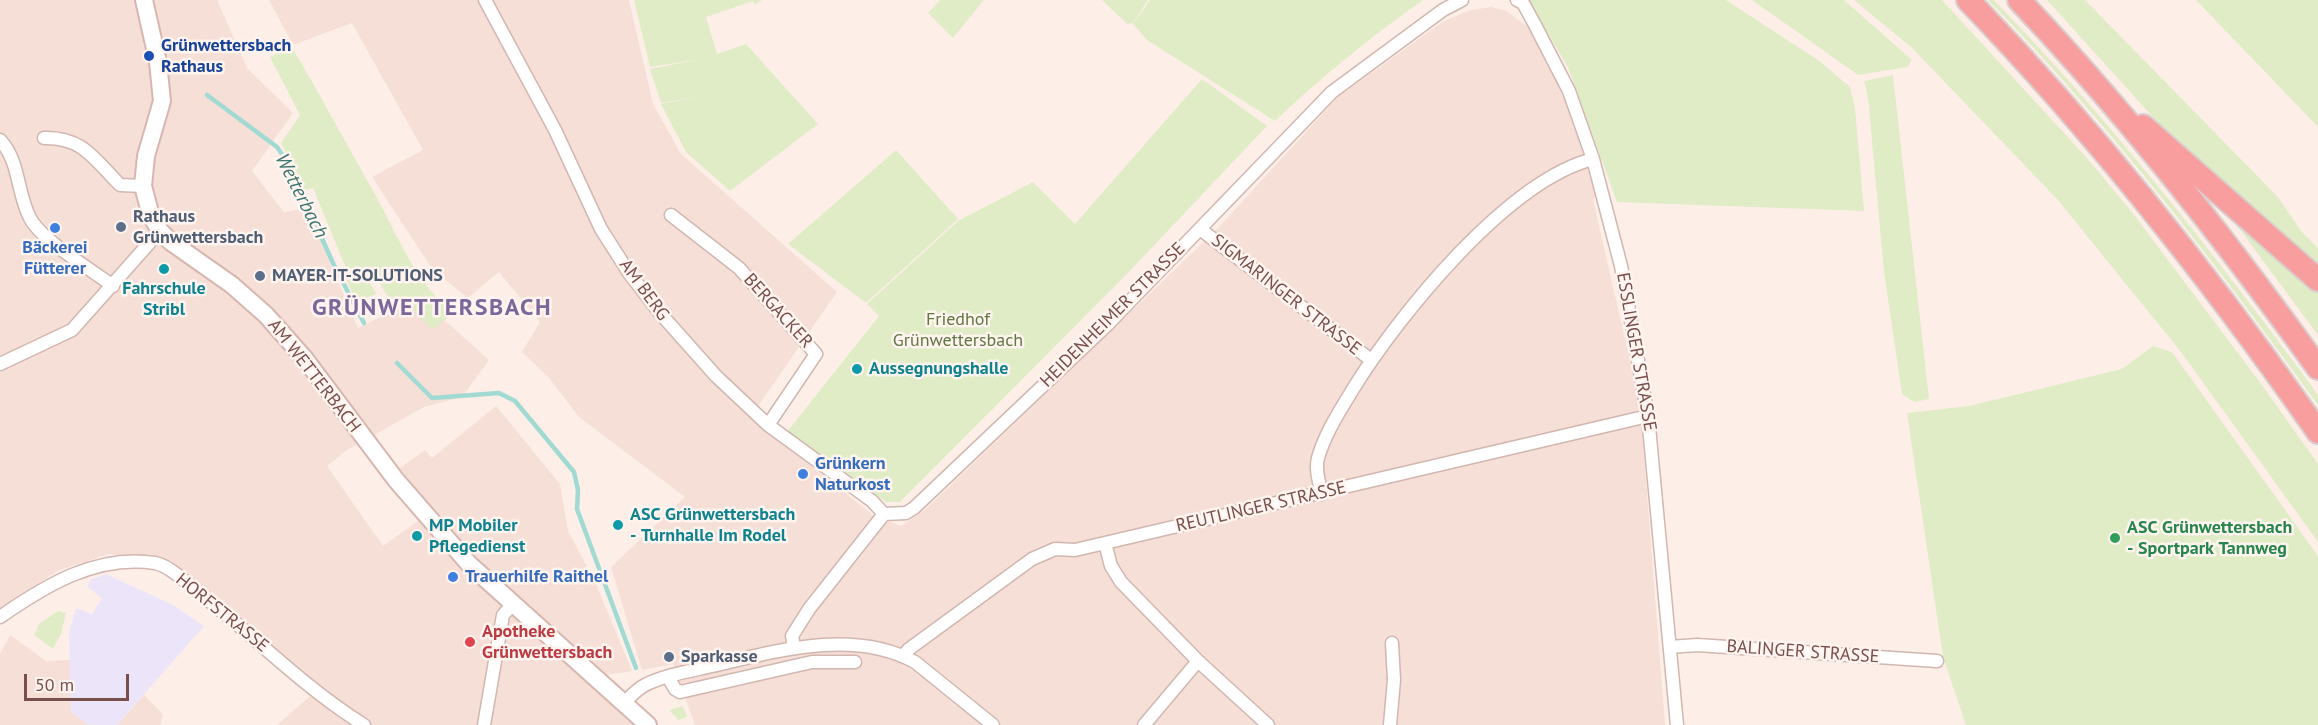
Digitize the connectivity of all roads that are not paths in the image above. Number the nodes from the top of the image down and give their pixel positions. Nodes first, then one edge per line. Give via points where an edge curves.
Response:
1 (144, 0) edge
2 (485, 0) edge
3 (1462, 0) edge
4 (1517, 0) edge
5 (1968, 0) edge
6 (2019, 0) edge
7 (2101, 90) junction
8 (44, 138) dead end
9 (0, 140) edge
10 (1593, 159) junction
11 (143, 186) junction
12 (671, 216) dead end
13 (1200, 229) junction
14 (160, 231) junction
15 (2318, 280) edge
16 (113, 286) junction
17 (1371, 360) junction
18 (0, 364) edge
19 (2318, 368) edge
20 (1648, 416) junction
21 (768, 425) junction
22 (2318, 432) edge
23 (1322, 494) junction
24 (884, 514) junction
25 (1105, 543) junction
26 (513, 604) junction
27 (0, 617) edge
28 (1392, 644) dead end
29 (794, 647) junction
30 (1670, 647) junction
31 (903, 656) junction
32 (1198, 661) junction
33 (1937, 661) dead end
34 (855, 662) dead end
35 (668, 676) junction
36 (624, 703) junction
37 (364, 725) edge
38 (484, 725) edge
39 (648, 725) edge
40 (993, 725) edge
41 (1144, 725) edge
42 (1268, 725) edge
43 (1390, 725) edge
44 (1677, 725) edge

1 - 11 main road, AM WETTERBACH via 162,101
2 - 21 street, AM BERG via 555,130 601,229 629,273 690,349
3 - 13 street, HEIDENHEIMER STRASSE via 1332,92
4 - 10 street, ESSLINGER STRASSE via 1523,3 1569,91
5 - 22 highway via 2038,74 2189,254
6 - 7 highway
7 - 15 highway
7 - 19 highway via 2216,231
8 - 11 street via 64,137 79,144 120,185
9 - 16 street via 13,162 30,219 40,232
10 - 17 street via 1575,164 1515,203 1433,280
10 - 20 street, ESSLINGER STRASSE via 1621,266
11 - 14 main road, AM WETTERBACH via 151,216
12 - 21 street, BERGACKER via 739,268 816,354
13 - 17 street, SIGMARINGER STRASSE
13 - 24 street, HEIDENHEIMER STRASSE via 1107,325 914,508 906,513
14 - 16 street
14 - 26 main road, AM WETTERBACH via 232,285 276,326 414,502 469,564
16 - 18 street via 72,330
17 - 23 street via 1330,425 1317,459
20 - 23 street, REUTLINGER STRASSE
20 - 30 street, ESSLINGER STRASSE
21 - 24 street, AM BERG via 872,501
23 - 25 street, REUTLINGER STRASSE
24 - 29 street via 804,617 792,636
25 - 31 street, REUTLINGER STRASSE via 1074,550 1055,549 1032,559
25 - 32 street via 1111,566 1121,582
26 - 36 main road, AM WETTERBACH
26 - 38 street via 503,615
27 - 37 street, HORFSTRASSE via 42,588 81,572 113,563 158,564 229,616 337,708
28 - 43 street
29 - 31 street via 858,646
29 - 35 street
30 - 33 street, BALINGER STRASSE via 1697,645
30 - 44 street, ESSLINGER STRASSE
31 - 40 street
32 - 41 street
32 - 42 street
34 - 35 street via 812,662 680,692
35 - 36 street via 643,686
36 - 39 main road, AM WETTERBACH

